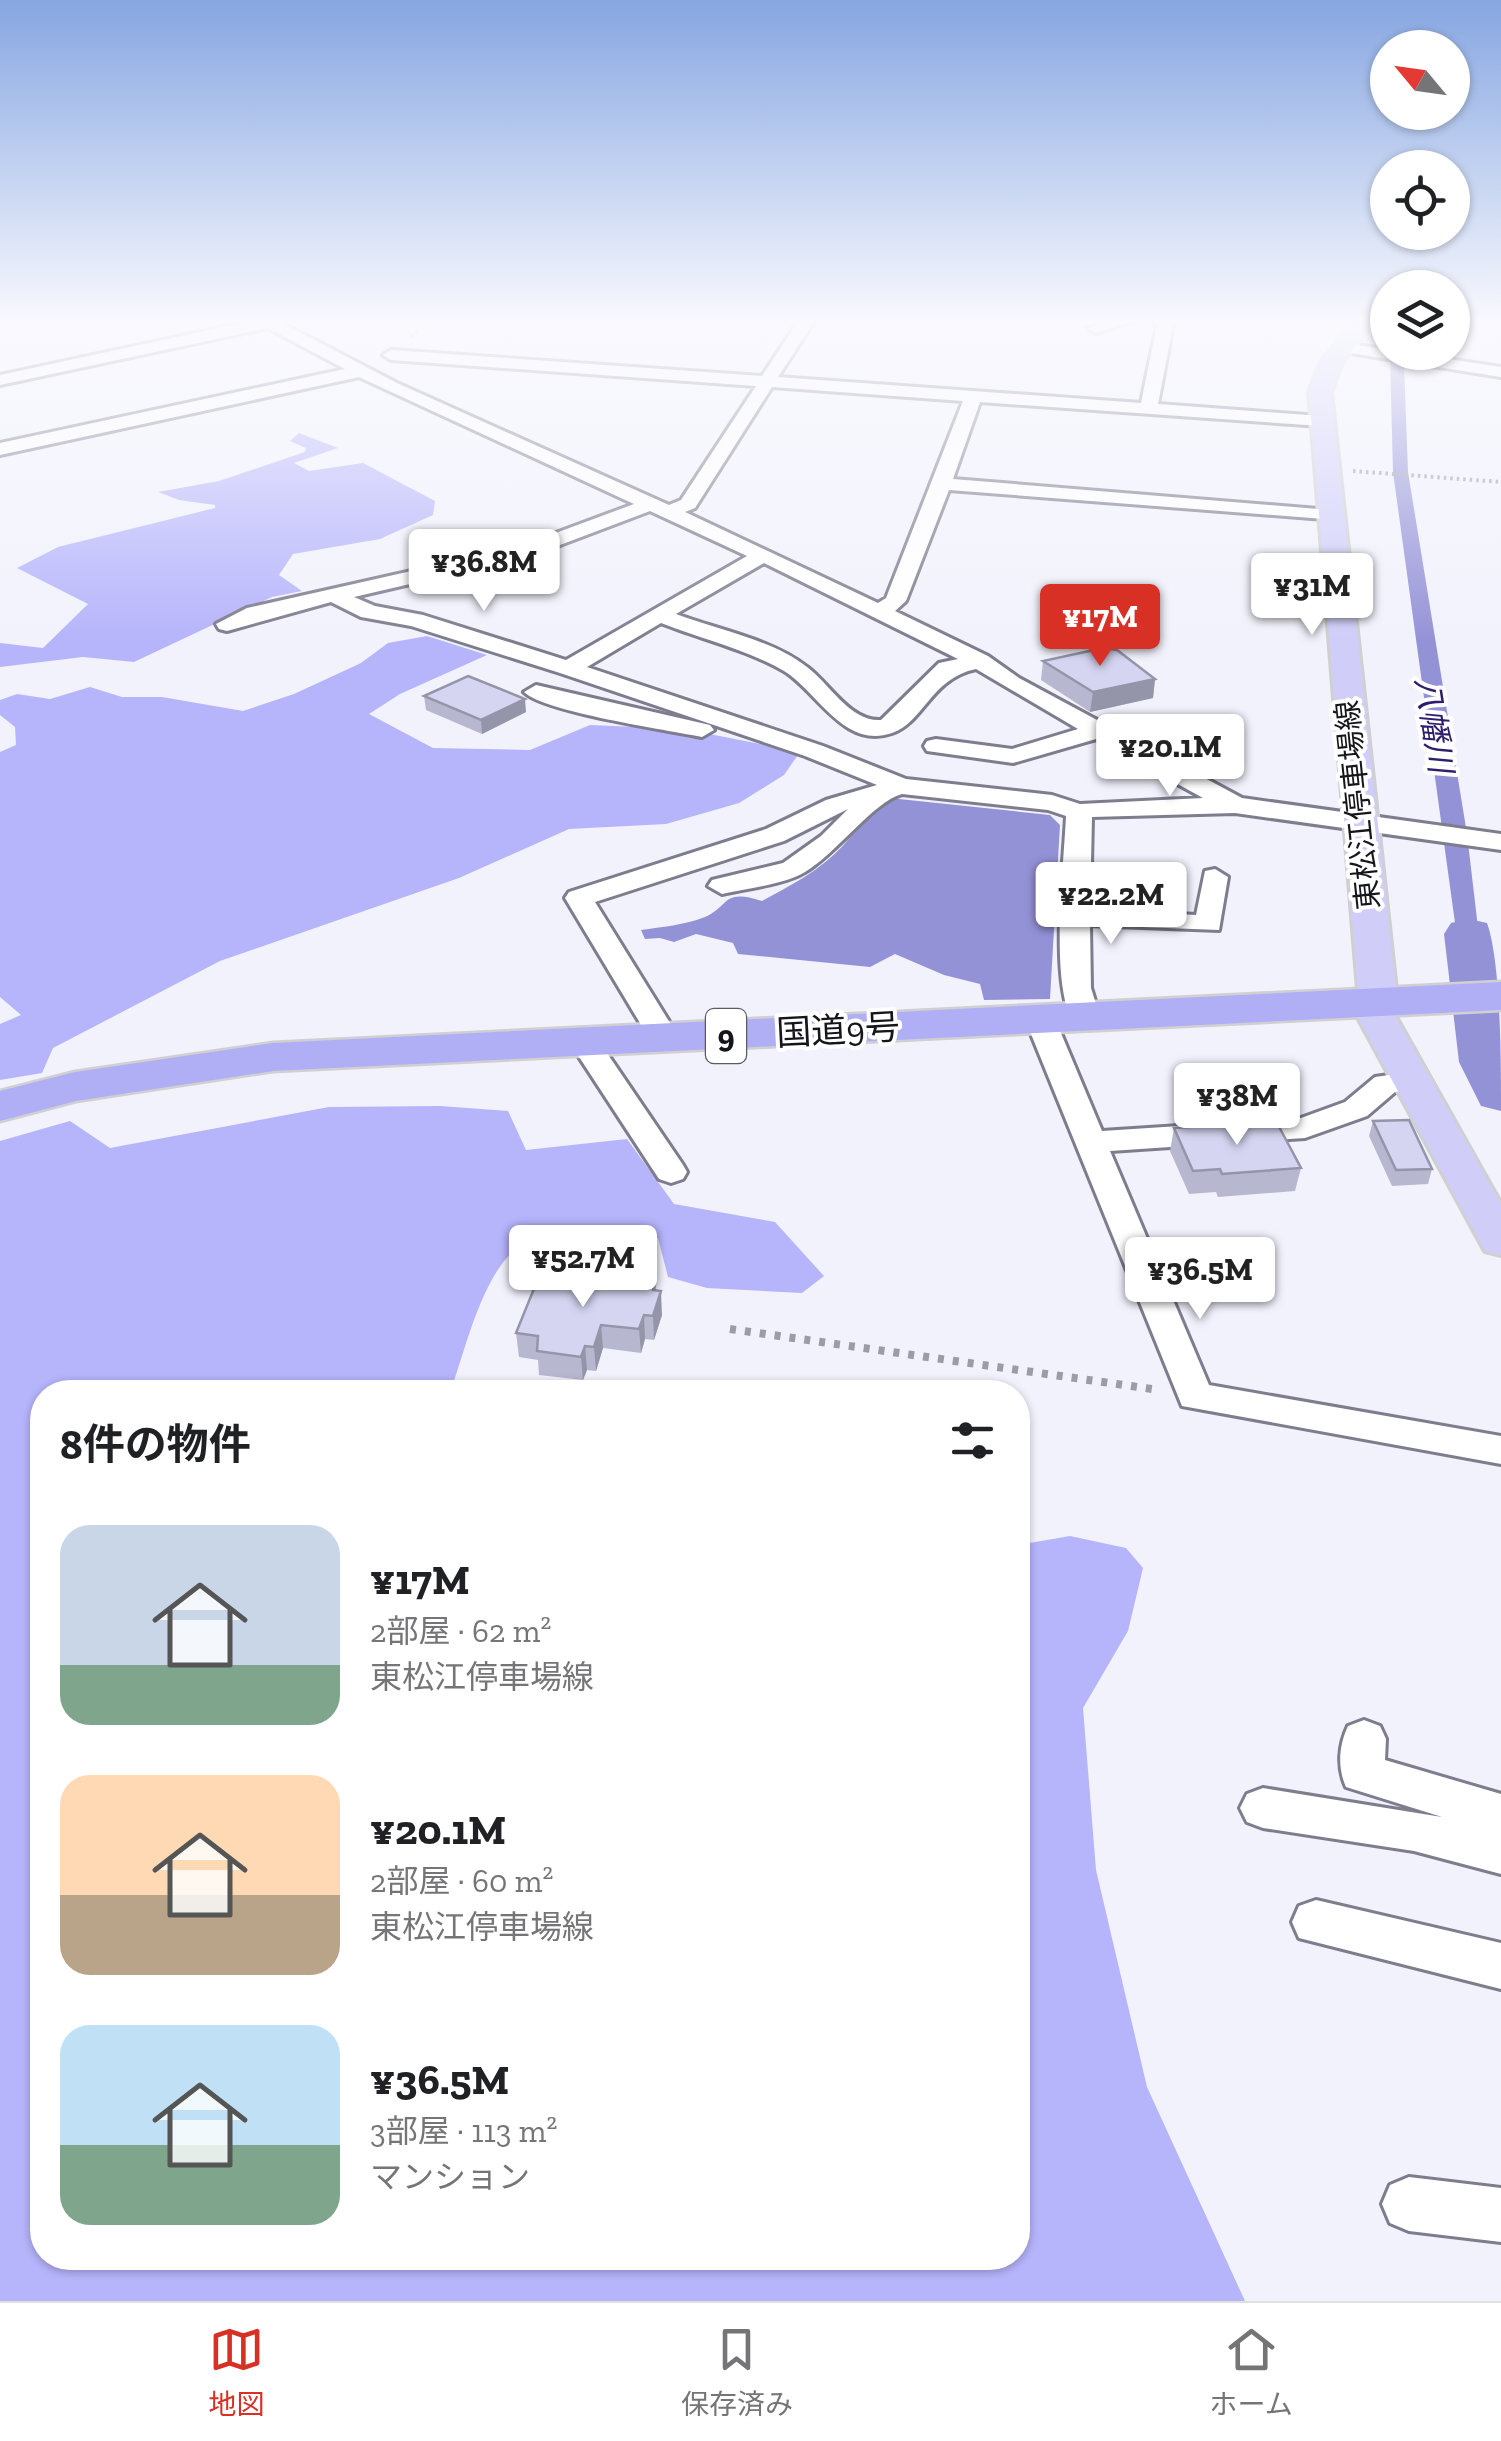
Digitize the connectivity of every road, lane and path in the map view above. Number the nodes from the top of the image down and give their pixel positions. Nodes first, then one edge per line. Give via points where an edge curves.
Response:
1 (103, 427) edge
2 (484, 427) edge
3 (738, 427) edge
4 (962, 427) edge
5 (1322, 427) edge
6 (0, 450) edge
7 (1388, 474) dead end
8 (1501, 482) edge
9 (942, 484) junction
10 (661, 508) junction
11 (1330, 516) junction
12 (763, 555) junction
13 (332, 595) junction
14 (880, 612) junction
15 (661, 616) junction
16 (227, 624) dead end
17 (980, 661) junction
18 (568, 668) junction
19 (536, 692) dead end
20 (1097, 731) junction
21 (936, 746) dead end
22 (814, 751) junction
23 (891, 788) junction
24 (1235, 805) junction
25 (1079, 812) junction
26 (1359, 823) junction
27 (1501, 842) edge
28 (1216, 877) dead end
29 (722, 886) dead end
30 (1076, 916) junction
31 (1484, 997) edge
32 (1370, 1003) junction
33 (1063, 1018) junction
34 (658, 1039) junction
35 (585, 1042) junction
36 (1410, 1081) junction
37 (0, 1106) edge
38 (1091, 1142) junction
39 (671, 1172) dead end
40 (1501, 1240) edge
41 (730, 1329) dead end
42 (1194, 1396) junction
43 (1501, 1450) edge
44 (1364, 1739) dead end
45 (1264, 1808) dead end
46 (1501, 1814) edge
47 (1501, 1853) edge
48 (1316, 1922) dead end
49 (1501, 1966) edge
50 (1410, 2204) dead end
51 (1501, 2215) edge

1 - 6 street
2 - 10 street
3 - 10 street via 688,504
4 - 9 street
5 - 11 main road, 東松江停車場線
7 - 8 path
9 - 11 street
9 - 14 street via 895,601
10 - 12 street
10 - 13 street via 524,552
11 - 26 main road, 東松江停車場線
12 - 14 street
12 - 15 street
13 - 16 street
13 - 18 street via 369,612
14 - 17 street
15 - 17 street via 793,668 832,706 881,728 948,668
15 - 18 street
17 - 20 street
18 - 22 street
19 - 22 street
20 - 21 street via 1006,756
20 - 24 street
22 - 23 street
23 - 25 street via 1052,803
23 - 29 street via 792,868
23 - 34 street via 835,805 775,835 579,898
24 - 25 street
24 - 26 street
25 - 30 street
26 - 27 street
26 - 32 main road, 東松江停車場線 via 1376,990
28 - 30 street via 1209,924
30 - 33 street via 1076,988
31 - 32 highway, 国道9号 / 9
32 - 33 highway, 国道9号 / 9
32 - 36 main road
33 - 34 highway, 国道9号 / 9
33 - 38 street
34 - 35 highway, 国道9号 / 9
35 - 37 highway, 国道9号 / 9 via 274,1056 75,1087
35 - 39 street
36 - 38 street via 1386,1084 1356,1109 1306,1128
36 - 40 main road
38 - 42 street
41 - 42 path
42 - 43 street
44 - 46 street via 1362,1773
45 - 47 street via 1414,1830
48 - 49 street
50 - 51 street

